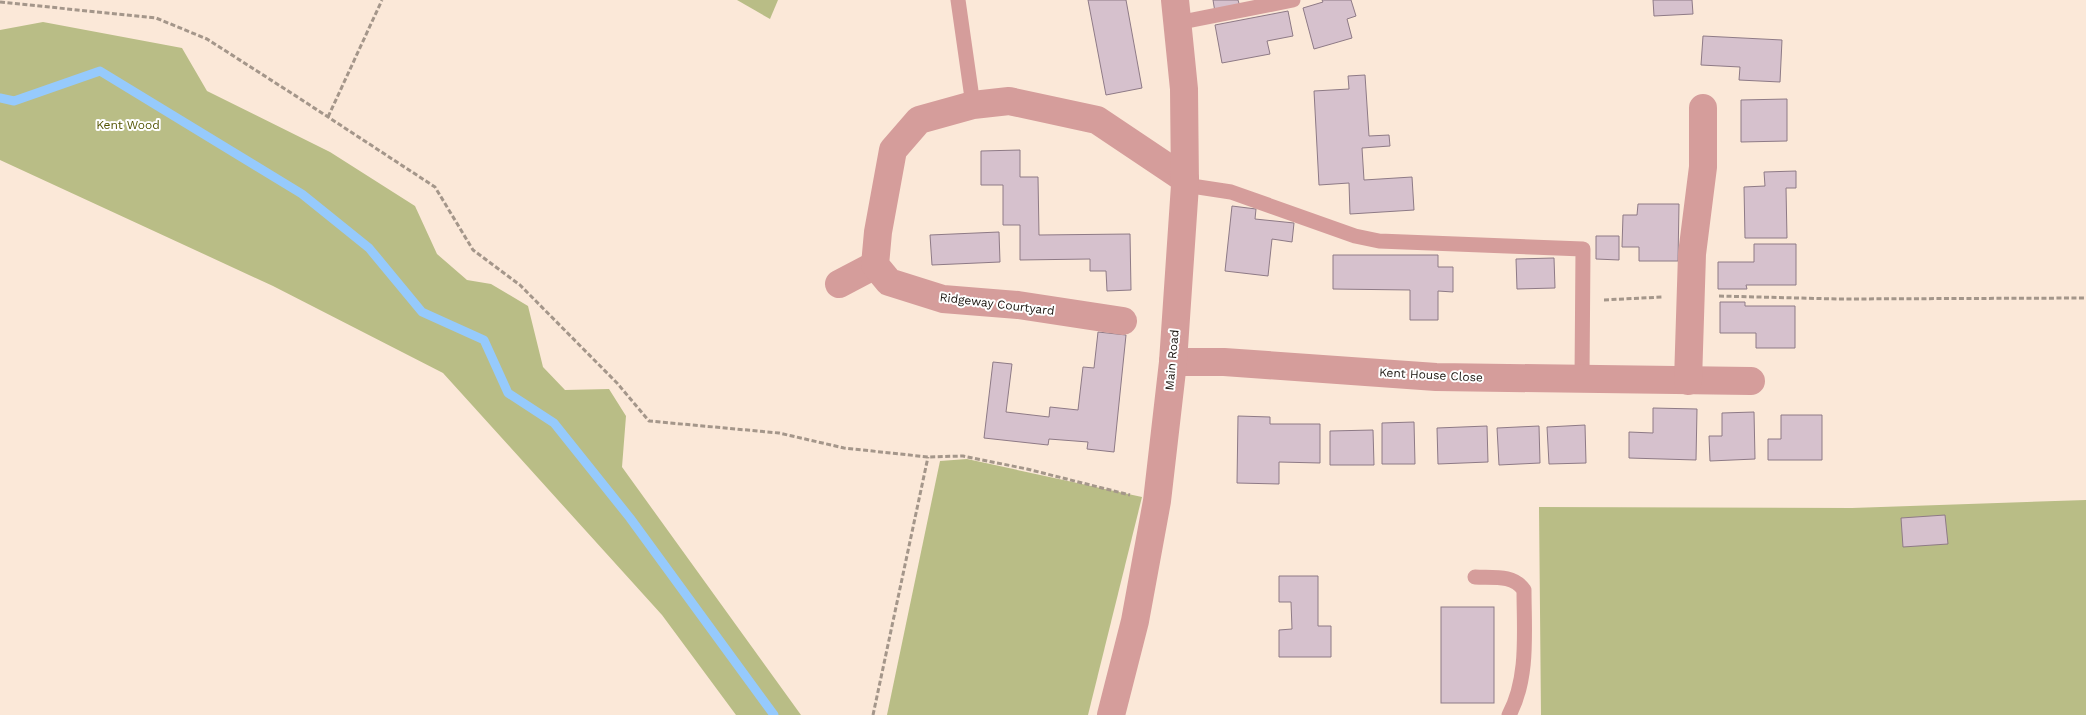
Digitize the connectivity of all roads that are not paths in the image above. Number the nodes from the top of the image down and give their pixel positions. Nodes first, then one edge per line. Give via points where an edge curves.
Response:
1 (958, 0) edge
2 (1293, 0) edge
3 (1176, 12) edge
4 (973, 105) junction
5 (1703, 108) dead end
6 (1185, 182) junction
7 (875, 266) junction
8 (838, 284) dead end
9 (1123, 321) dead end
10 (1173, 362) junction
11 (1582, 380) junction
12 (1688, 381) junction
13 (1750, 381) dead end
14 (1475, 577) dead end
15 (1111, 715) edge
16 (1509, 715) edge

1 - 4 lane
2 - 3 lane
3 - 6 street, Main Road via 1184,90
4 - 6 street via 1009,102 1097,120
4 - 7 street via 919,120 893,150
5 - 12 street via 1703,167 1692,254
6 - 10 street, Main Road
6 - 11 lane via 1231,192 1355,236 1379,241 1584,249
7 - 8 street
7 - 9 street, Ridgeway Courtyard via 889,282 943,299
10 - 11 street, Kent House Close via 1224,362 1436,377
10 - 15 street, Main Road via 1157,501 1135,621
11 - 12 street, Kent House Close
12 - 13 street, Kent House Close
14 - 16 lane via 1510,579 1524,590 1524,652 1518,697

